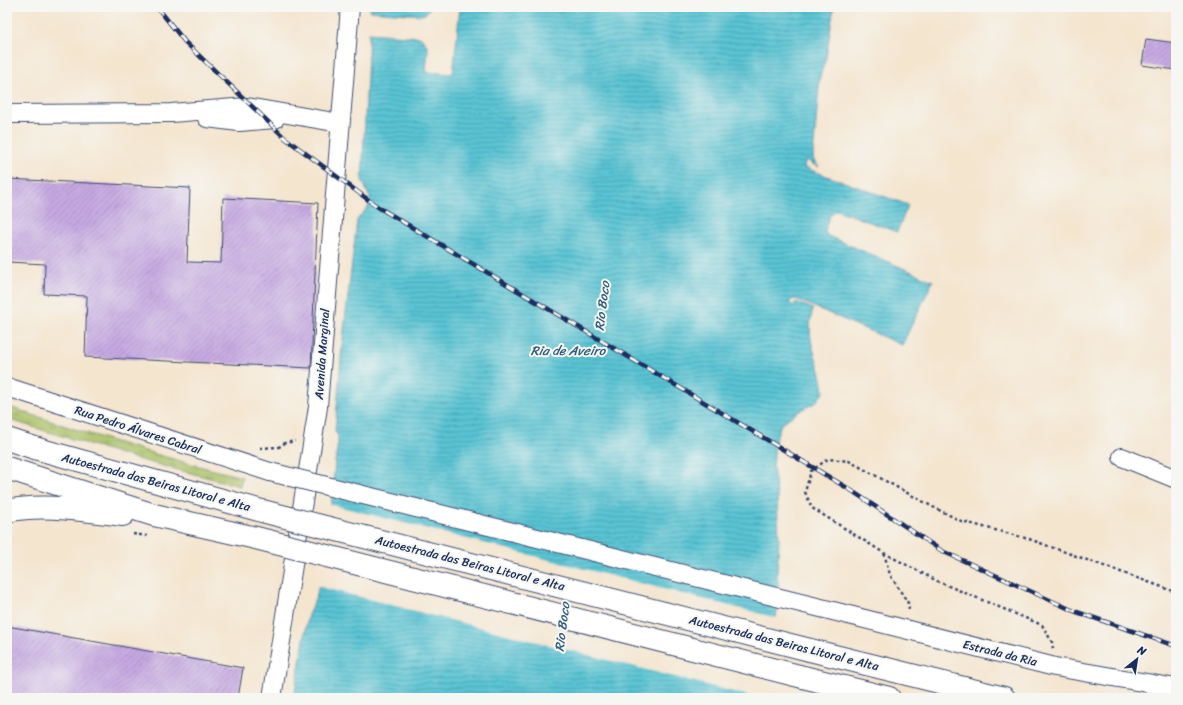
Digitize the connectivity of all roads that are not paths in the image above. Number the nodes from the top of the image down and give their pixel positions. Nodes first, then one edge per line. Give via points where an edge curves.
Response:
1 (350, 7) edge
2 (7, 114) edge
3 (340, 122) junction
4 (7, 387) edge
5 (7, 439) edge
6 (1122, 457) dead end
7 (7, 468) edge
8 (1176, 478) edge
9 (7, 511) edge
10 (154, 515) junction
11 (825, 609) joint
12 (1176, 688) edge
13 (272, 698) edge
14 (889, 698) edge
15 (1004, 698) edge

1 - 3 street, Avenida Marginal
2 - 3 street via 171,113 247,107
3 - 13 street, Avenida Marginal via 318,407
4 - 11 street, Rua Pedro Álvares Cabral, bridge via 270,472
5 - 15 highway, Autoestrada das Beiras Litoral e Alta, bridge via 262,511
6 - 8 street
7 - 10 highway
9 - 10 highway via 19,508 58,508
10 - 14 highway, bridge via 256,538
11 - 12 street, Estrada da Ria via 1055,667

